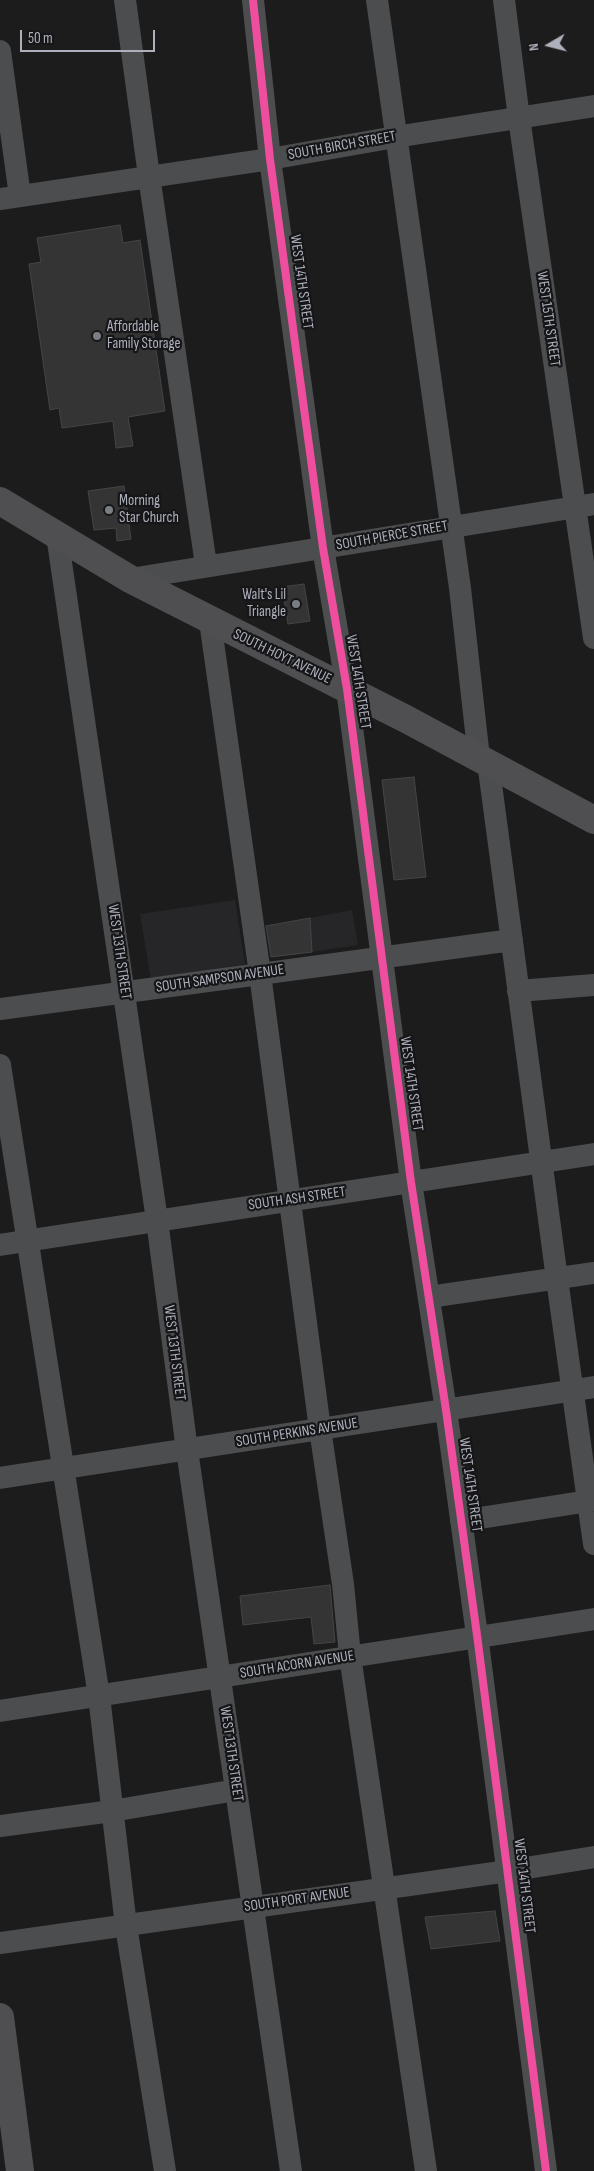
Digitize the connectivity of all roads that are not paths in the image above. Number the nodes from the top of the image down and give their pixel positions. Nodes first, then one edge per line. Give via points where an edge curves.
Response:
1 (125, 0) edge
2 (253, 0) edge
3 (377, 0) edge
4 (504, 0) edge
5 (0, 50) edge
6 (594, 106) edge
7 (519, 118) junction
8 (395, 137) junction
9 (270, 159) junction
10 (148, 176) junction
11 (10, 198) edge
12 (0, 501) edge
13 (584, 505) edge
14 (450, 526) junction
15 (57, 535) junction
16 (323, 548) junction
17 (206, 566) junction
18 (130, 579) junction
19 (210, 621) junction
20 (594, 638) edge
21 (347, 689) junction
22 (483, 760) junction
23 (594, 820) edge
24 (512, 940) junction
25 (380, 958) junction
26 (260, 974) junction
27 (594, 985) edge
28 (518, 991) junction
29 (125, 992) junction
30 (0, 1009) edge
31 (0, 1065) edge
32 (594, 1154) edge
33 (541, 1162) junction
34 (410, 1182) junction
35 (290, 1200) junction
36 (158, 1220) junction
37 (28, 1241) junction
38 (0, 1244) edge
39 (594, 1273) edge
40 (556, 1279) junction
41 (428, 1297) junction
42 (594, 1387) edge
43 (572, 1390) junction
44 (446, 1410) junction
45 (320, 1429) junction
46 (187, 1450) junction
47 (64, 1469) junction
48 (0, 1478) edge
49 (591, 1501) edge
50 (461, 1521) junction
51 (594, 1544) edge
52 (594, 1619) edge
53 (477, 1635) junction
54 (350, 1656) junction
55 (219, 1677) junction
56 (99, 1696) junction
57 (0, 1711) edge
58 (236, 1790) junction
59 (112, 1811) junction
60 (0, 1826) edge
61 (594, 1857) edge
62 (508, 1871) junction
63 (385, 1887) junction
64 (251, 1907) junction
65 (126, 1926) junction
66 (0, 1943) edge
67 (0, 2017) edge
68 (20, 2171) edge
69 (165, 2171) edge
70 (291, 2171) edge
71 (426, 2171) edge
72 (546, 2171) edge

1 - 10 street
2 - 9 street, WEST 14TH STREET
3 - 8 street
4 - 7 street, WEST 15TH STREET
5 - 11 street
6 - 7 street, SOUTH BIRCH STREET
7 - 8 street, SOUTH BIRCH STREET
7 - 13 street, WEST 15TH STREET
8 - 9 street, SOUTH BIRCH STREET
8 - 14 street
9 - 10 street, SOUTH BIRCH STREET
9 - 16 street, WEST 14TH STREET
10 - 11 street, SOUTH BIRCH STREET
10 - 17 street
12 - 15 main road, SOUTH HOYT AVENUE
13 - 14 street, SOUTH PIERCE STREET
13 - 20 street, WEST 15TH STREET
14 - 16 street, SOUTH PIERCE STREET
14 - 22 street
15 - 18 main road, SOUTH HOYT AVENUE
15 - 29 street, WEST 13TH STREET
16 - 17 street, SOUTH PIERCE STREET
16 - 21 street, WEST 14TH STREET
17 - 18 street, SOUTH PIERCE STREET
18 - 19 main road, SOUTH HOYT AVENUE
19 - 21 main road, SOUTH HOYT AVENUE
19 - 26 street
21 - 22 main road, SOUTH HOYT AVENUE
21 - 25 street, WEST 14TH STREET
22 - 23 main road, SOUTH HOYT AVENUE
22 - 24 street
24 - 25 street, SOUTH SAMPSON AVENUE
24 - 28 street
25 - 26 street, SOUTH SAMPSON AVENUE
25 - 34 street, WEST 14TH STREET
26 - 29 street, SOUTH SAMPSON AVENUE
26 - 35 street
27 - 28 street
28 - 33 street
29 - 30 street, SOUTH SAMPSON AVENUE
29 - 36 street, WEST 13TH STREET
31 - 37 street
32 - 33 street, SOUTH ASH STREET
33 - 34 street, SOUTH ASH STREET
33 - 40 street
34 - 35 street, SOUTH ASH STREET
34 - 41 street, WEST 14TH STREET
35 - 36 street, SOUTH ASH STREET
35 - 45 street
36 - 37 street, SOUTH ASH STREET
36 - 46 street, WEST 13TH STREET
37 - 38 street, SOUTH ASH STREET
37 - 47 street
39 - 40 street
40 - 41 street
40 - 43 street
41 - 44 street, WEST 14TH STREET
42 - 43 street, SOUTH PERKINS AVENUE
43 - 44 street, SOUTH PERKINS AVENUE
43 - 49 street
44 - 45 street, SOUTH PERKINS AVENUE
44 - 50 street, WEST 14TH STREET
45 - 46 street, SOUTH PERKINS AVENUE
45 - 54 street
46 - 47 street, SOUTH PERKINS AVENUE
46 - 55 street, WEST 13TH STREET
47 - 48 street, SOUTH PERKINS AVENUE
47 - 56 street
49 - 50 street
49 - 51 street
50 - 53 street, WEST 14TH STREET
52 - 53 street, SOUTH ACORN AVENUE
53 - 54 street, SOUTH ACORN AVENUE
53 - 62 street, WEST 14TH STREET
54 - 55 street, SOUTH ACORN AVENUE
54 - 63 street
55 - 56 street, SOUTH ACORN AVENUE
55 - 58 street, WEST 13TH STREET
56 - 57 street, SOUTH ACORN AVENUE
56 - 59 street
58 - 59 street
58 - 64 street, WEST 13TH STREET
59 - 60 street
59 - 65 street
61 - 62 street, SOUTH PORT AVENUE
62 - 63 street, SOUTH PORT AVENUE
62 - 72 street, WEST 14TH STREET
63 - 64 street, SOUTH PORT AVENUE
63 - 71 street
64 - 65 street, SOUTH PORT AVENUE
64 - 70 street, WEST 13TH STREET
65 - 66 street, SOUTH PORT AVENUE
65 - 69 street
67 - 68 main road

